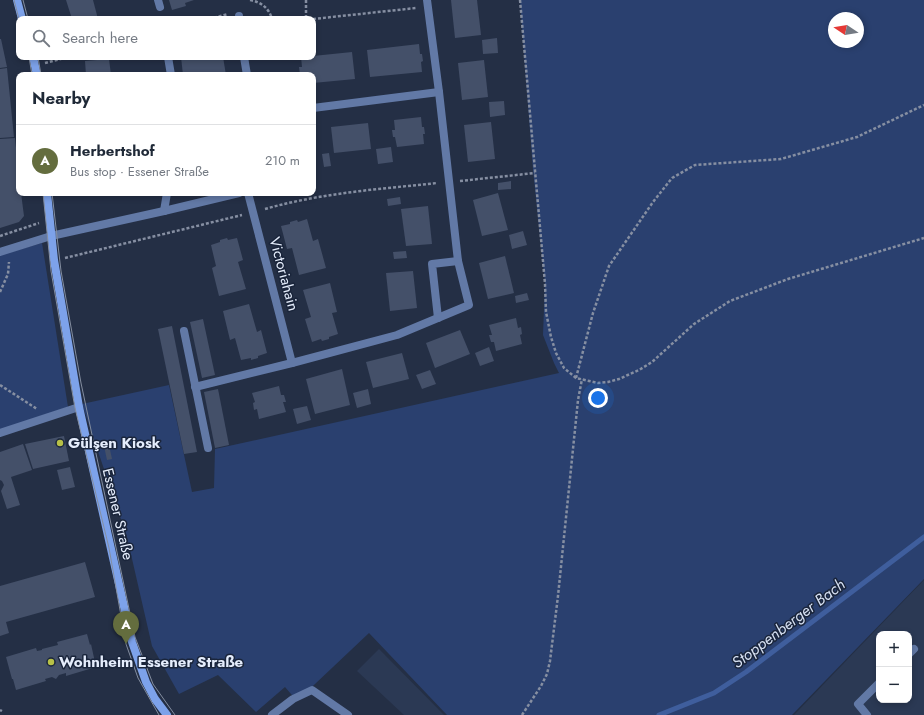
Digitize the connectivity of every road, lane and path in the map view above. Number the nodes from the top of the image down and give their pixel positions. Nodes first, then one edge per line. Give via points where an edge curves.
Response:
1 (17, 0) edge
2 (250, 0) edge
3 (306, 0) edge
4 (520, 0) edge
5 (428, 4) edge
6 (21, 16) edge
7 (271, 16) edge
8 (306, 16) edge
9 (316, 19) edge
10 (168, 60) edge
11 (244, 60) edge
12 (34, 61) edge
13 (36, 72) edge
14 (170, 72) edge
15 (246, 72) edge
16 (439, 92) junction
17 (924, 105) edge
18 (316, 108) edge
19 (535, 173) junction
20 (449, 182) junction
21 (47, 196) edge
22 (166, 196) edge
23 (226, 196) edge
24 (249, 196) edge
25 (164, 211) junction
26 (253, 212) junction
27 (49, 220) junction
28 (0, 236) edge
29 (51, 236) junction
30 (924, 238) edge
31 (0, 252) edge
32 (54, 260) junction
33 (458, 261) junction
34 (9, 264) dead end
35 (0, 292) edge
36 (438, 318) junction
37 (184, 331) dead end
38 (292, 363) junction
39 (576, 378) junction
40 (582, 379) junction
41 (0, 385) edge
42 (195, 387) junction
43 (79, 407) junction
44 (50, 416) junction
45 (0, 433) edge
46 (208, 448) dead end
47 (876, 686) edge
48 (167, 715) edge
49 (272, 715) edge
50 (348, 715) edge
51 (522, 715) edge
52 (867, 715) edge

1 - 6 main road
2 - 7 path via 265,7
3 - 8 path
4 - 19 path
5 - 9 path
5 - 16 street
10 - 14 street
11 - 15 street
12 - 13 main road
16 - 18 street
16 - 20 street
17 - 39 path via 857,137 781,159 695,165 672,178 609,266 593,313
19 - 20 path
19 - 39 path via 546,312 551,337 564,368
20 - 26 path via 315,198
20 - 33 street
21 - 27 main road, Essener Straße
22 - 25 street
23 - 25 street
24 - 26 street, Victoriahain
25 - 29 street
26 - 32 path
26 - 38 street, Victoriahain
27 - 28 path
27 - 29 main road, Essener Straße
29 - 31 street
29 - 32 main road, Essener Straße
30 - 40 path via 788,279 730,301 694,324 652,362 639,370 608,382 598,383
32 - 43 main road, Essener Straße
33 - 36 street via 469,306
33 - 36 street via 432,264
34 - 35 path via 7,278
36 - 38 street via 397,334
37 - 42 street
38 - 42 street
39 - 40 path
40 - 51 path via 550,661 541,686
41 - 44 path
42 - 46 street
43 - 44 street
43 - 48 main road, Essener Straße via 132,642 146,682
44 - 45 street
47 - 52 street via 858,704
49 - 50 street via 293,699 312,690

